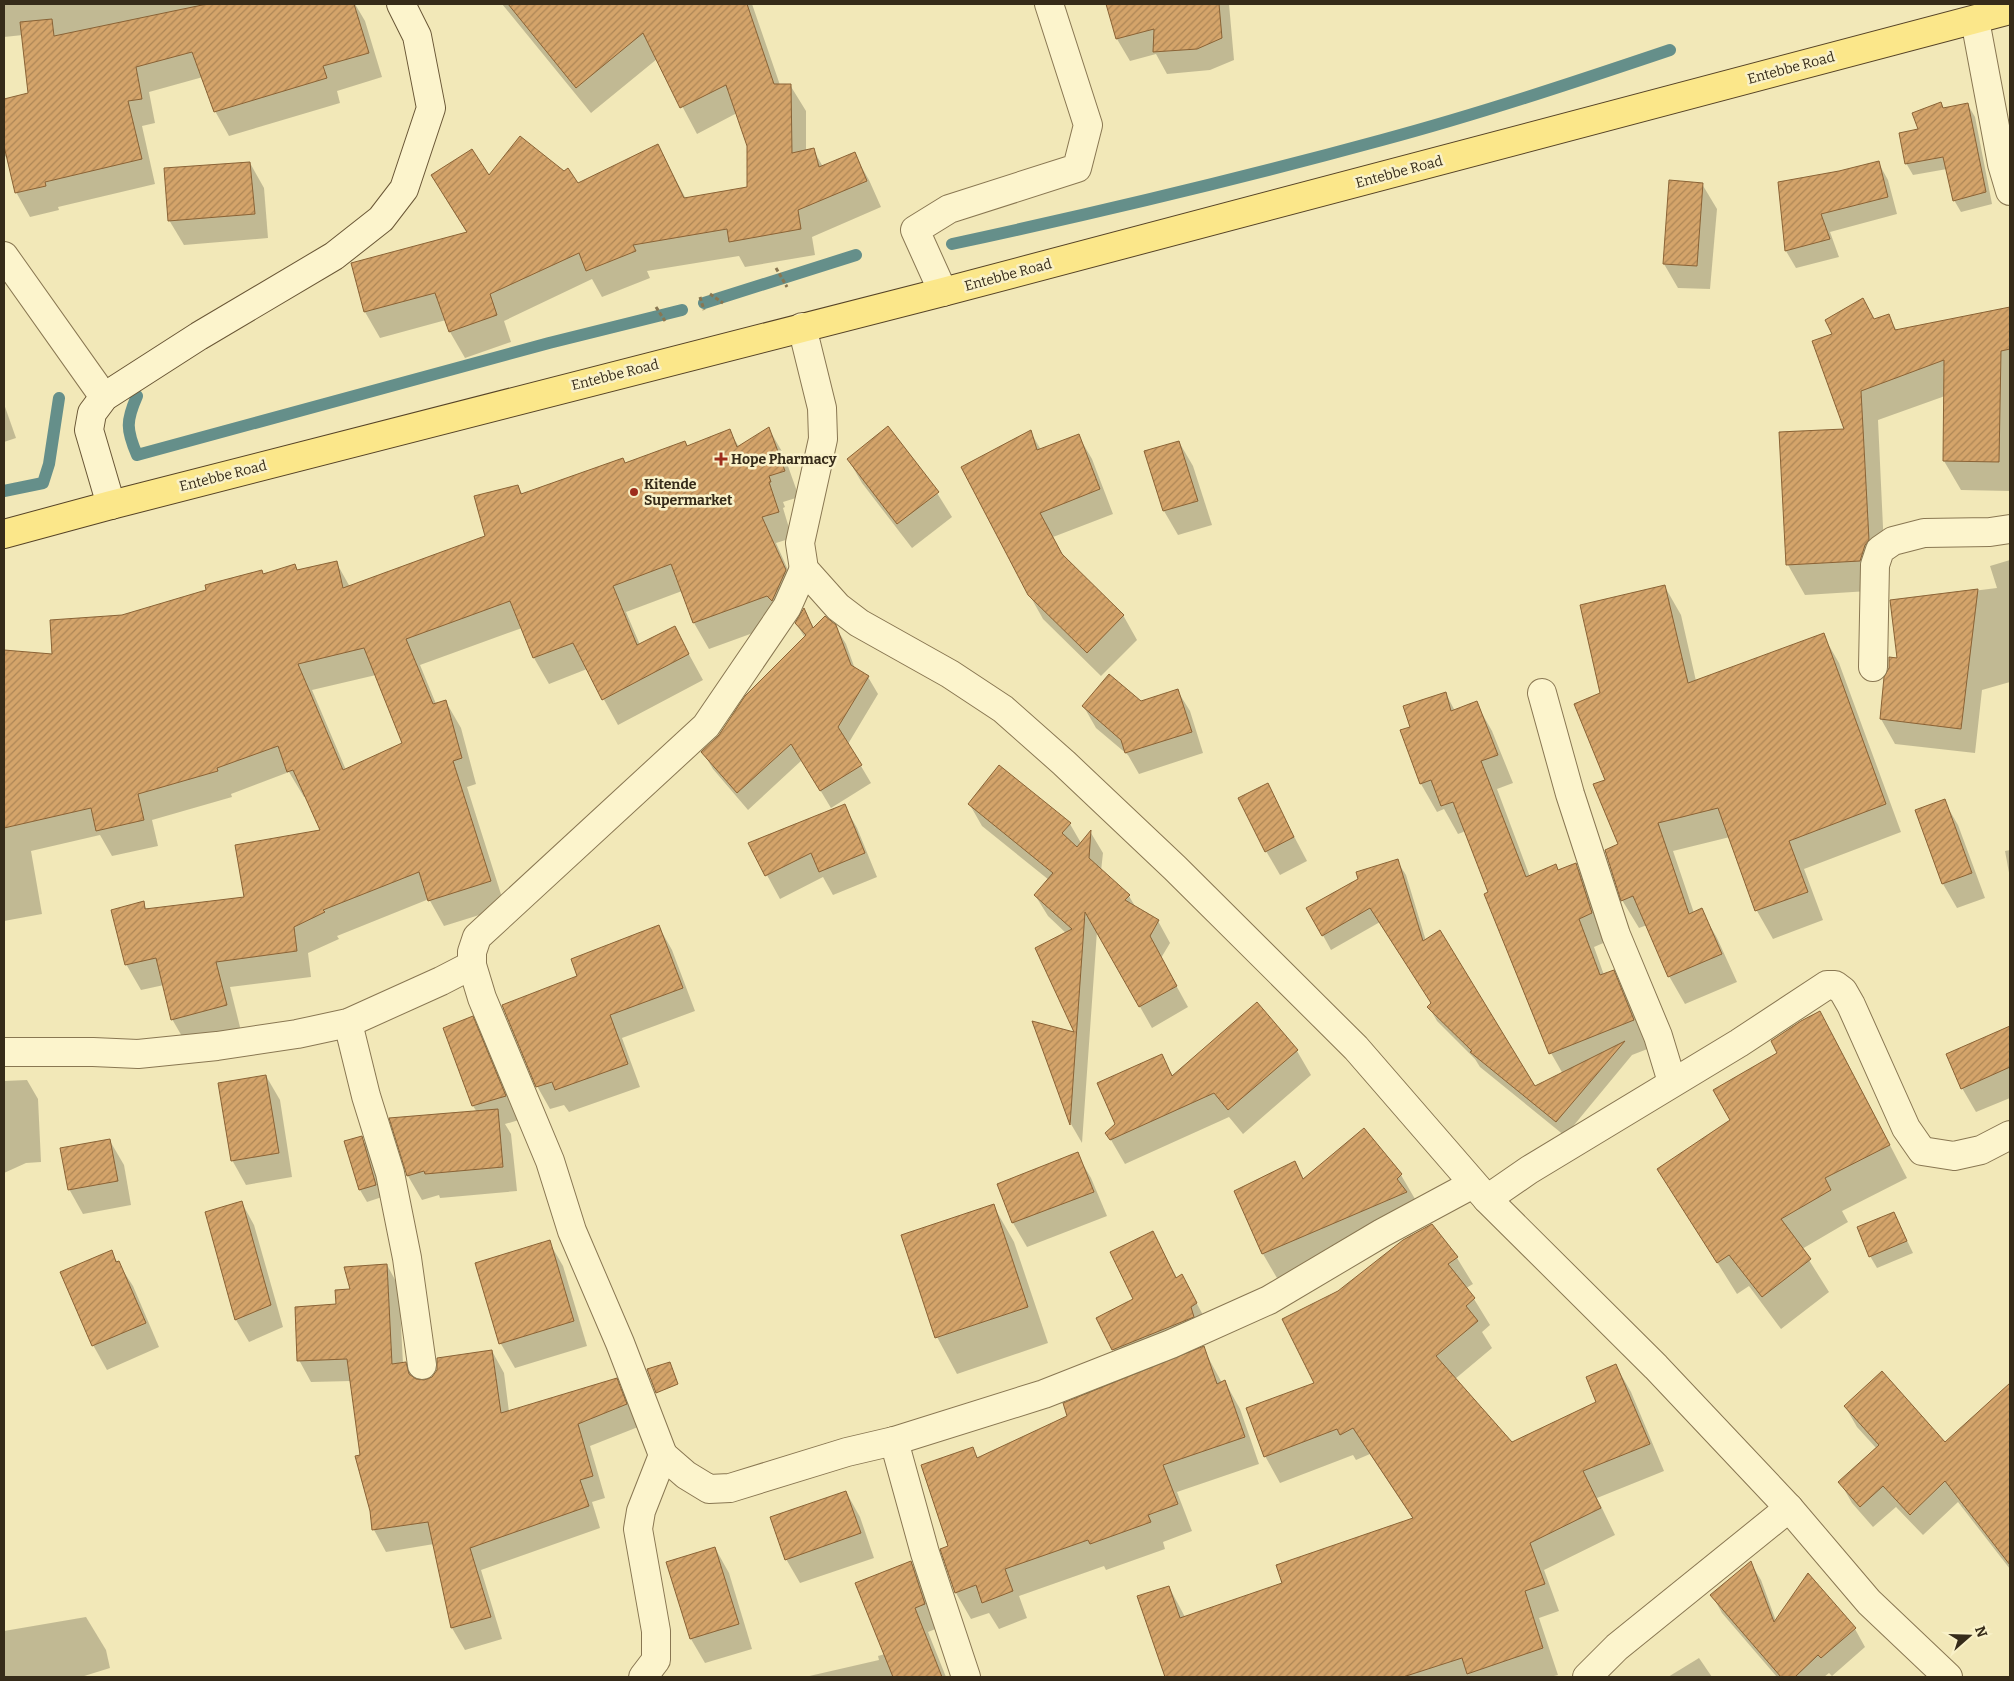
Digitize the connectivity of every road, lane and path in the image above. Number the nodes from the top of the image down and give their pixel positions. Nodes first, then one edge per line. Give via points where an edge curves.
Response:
1 (400, 4) edge
2 (1049, 4) edge
3 (2010, 10) edge
4 (1975, 20) junction
5 (2010, 191) edge
6 (4, 256) edge
7 (776, 268) dead end
8 (787, 287) dead end
9 (943, 292) junction
10 (710, 294) dead end
11 (700, 296) dead end
12 (723, 303) dead end
13 (656, 308) dead end
14 (704, 310) dead end
15 (665, 321) dead end
16 (802, 327) junction
17 (104, 397) junction
18 (110, 505) junction
19 (2010, 529) edge
20 (4, 534) edge
21 (804, 569) junction
22 (1873, 667) dead end
23 (1542, 693) dead end
24 (472, 965) junction
25 (348, 1023) junction
26 (4, 1052) edge
27 (1672, 1082) junction
28 (2010, 1135) edge
29 (1480, 1192) junction
30 (422, 1365) dead end
31 (894, 1441) junction
32 (663, 1455) junction
33 (1788, 1508) junction
34 (642, 1677) edge
35 (966, 1677) edge
36 (1588, 1677) edge
37 (1948, 1677) edge

1 - 17 street via 417,36 431,108 404,189 381,219 334,256
2 - 9 street via 1088,125 1077,168 949,209 915,230
3 - 4 main road, Entebbe Road
4 - 5 street
4 - 9 main road, Entebbe Road
6 - 17 street
7 - 8 path
9 - 16 main road, Entebbe Road
10 - 12 path
11 - 14 path
13 - 15 path
16 - 18 main road, Entebbe Road
16 - 21 street via 822,408 823,439 800,543
17 - 18 street via 92,414 89,430
18 - 20 main road, Entebbe Road
19 - 22 street via 1924,533 1893,541 1880,550 1875,565
21 - 24 street via 787,607 706,726 477,937
21 - 29 street via 838,607 885,639 950,674 1003,709 1064,763 1356,1048
23 - 27 street via 1570,794 1616,935 1658,1036
24 - 25 street
24 - 32 street via 482,998 550,1161 572,1231
25 - 26 street via 217,1046 138,1054
25 - 30 street via 390,1173 407,1258
27 - 28 street via 1827,985 1836,985 1851,1005 1906,1128 1922,1151 1954,1156 1981,1150
27 - 29 street via 1530,1170
29 - 31 street via 1382,1233 1269,1300 1171,1344 1044,1394
29 - 33 street via 1656,1367
31 - 32 street via 730,1488 709,1489
31 - 35 street via 925,1553
32 - 34 street via 641,1511 638,1529 656,1631 656,1660
33 - 36 street via 1617,1647
33 - 37 street via 1869,1602

